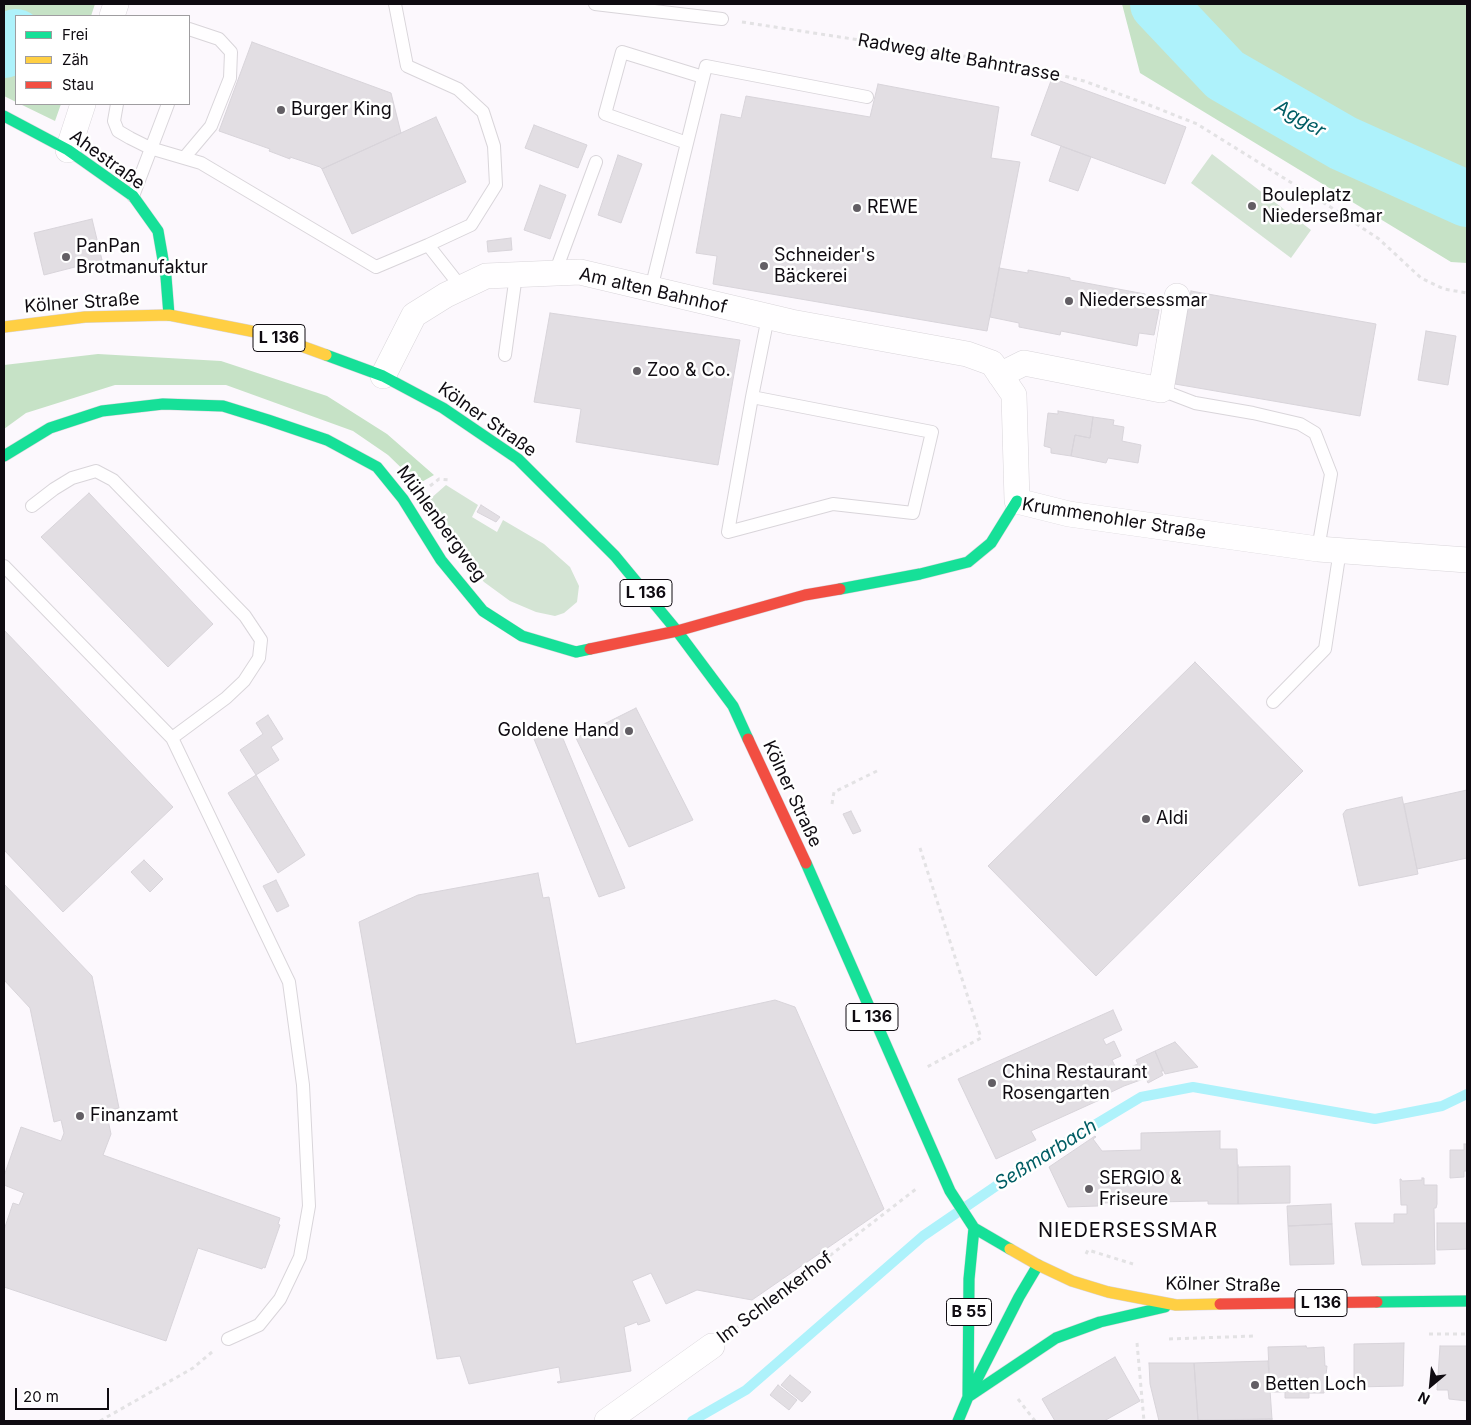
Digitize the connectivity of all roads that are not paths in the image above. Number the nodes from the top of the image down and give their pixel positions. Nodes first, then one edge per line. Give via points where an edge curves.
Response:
1 (395, 4) edge
2 (595, 4) edge
3 (722, 19) road end
4 (190, 29) edge
5 (703, 77) junction
6 (867, 97) dead end
7 (83, 105) edge
8 (117, 105) edge
9 (168, 105) edge
10 (9, 119) edge
11 (687, 142) junction
12 (150, 148) junction
13 (68, 150) junction
14 (184, 158) junction
15 (596, 162) dead end
16 (133, 196) junction
17 (428, 245) junction
18 (555, 273) junction
19 (516, 275) junction
20 (461, 288) junction
21 (651, 289) junction
22 (1177, 296) dead end
23 (170, 316) junction
24 (768, 317) junction
25 (4, 327) edge
26 (505, 355) dead end
27 (1000, 375) junction
28 (383, 376) junction
29 (1161, 390) junction
30 (752, 397) junction
31 (4, 456) edge
32 (1017, 501) junction
33 (32, 506) dead end
34 (1329, 549) junction
35 (1467, 560) edge
36 (4, 566) edge
37 (677, 631) junction
38 (1272, 702) dead end
39 (172, 738) junction
40 (972, 1225) junction
41 (1038, 1265) junction
42 (1467, 1301) edge
43 (1176, 1305) junction
44 (228, 1339) road end
45 (712, 1346) road end
46 (968, 1397) junction
47 (607, 1421) edge
48 (958, 1421) edge

1 - 17 lane via 407,66 458,89 483,112 494,146 496,185 471,225
2 - 3 lane
4 - 14 lane via 219,39 231,52 230,78 211,126
5 - 6 lane via 706,66
5 - 11 lane
5 - 11 lane via 622,52 605,114
7 - 13 street
8 - 12 lane via 114,120 118,131
9 - 12 lane
10 - 13 main road, Ahestraße
11 - 21 lane
12 - 14 lane
12 - 16 lane
13 - 16 main road, Ahestraße
14 - 17 lane via 201,163 376,267
15 - 18 lane
16 - 23 main road, Ahestraße via 158,231
17 - 20 lane
18 - 19 street, Am alten Bahnhof
18 - 21 street, Am alten Bahnhof via 580,272
19 - 20 street, Am alten Bahnhof via 486,276
19 - 26 lane
20 - 28 street, Am alten Bahnhof via 414,315
21 - 24 street, Am alten Bahnhof
22 - 29 street
23 - 25 main road, Kölner Straße / L 136 via 85,317
23 - 28 main road, Kölner Straße / L 136 via 271,335
24 - 27 street, Am alten Bahnhof via 967,354 992,363
24 - 30 lane
27 - 29 street via 1024,363
27 - 32 street, Am alten Bahnhof via 1014,395
28 - 37 main road, Kölner Straße / L 136 via 443,408 518,459 615,556
29 - 34 lane via 1195,403 1300,424 1315,433 1331,474
30 - 30 lane via 728,532 833,504 913,513 932,432
31 - 37 main road, Mühlenbergweg via 50,428 102,411 163,404 223,406 327,440 377,467 403,499 441,560 483,611 522,636 576,652
32 - 34 street, Krummenohler Straße via 1069,514
32 - 37 main road, Krummenohler Straße via 991,543 968,562 805,595
33 - 39 lane via 72,478 96,471 113,480 245,616 261,640 259,658 244,681
34 - 35 street, Krummenohler Straße
34 - 38 lane via 1325,649
36 - 39 lane
37 - 40 main road, Kölner Straße / L 136 via 733,706 797,842 940,1170
39 - 44 lane via 289,982 303,1085 309,1206 300,1257 280,1299 259,1325
40 - 41 main road, Kölner Straße / L 136
40 - 46 main road, B 55
41 - 43 main road, Kölner Straße / L 136 via 1072,1281 1108,1292
41 - 46 main road
42 - 43 main road, Kölner Straße / L 136
43 - 46 main road via 1100,1322 1056,1338
45 - 47 street, Im Schlenkerhof
46 - 48 main road

